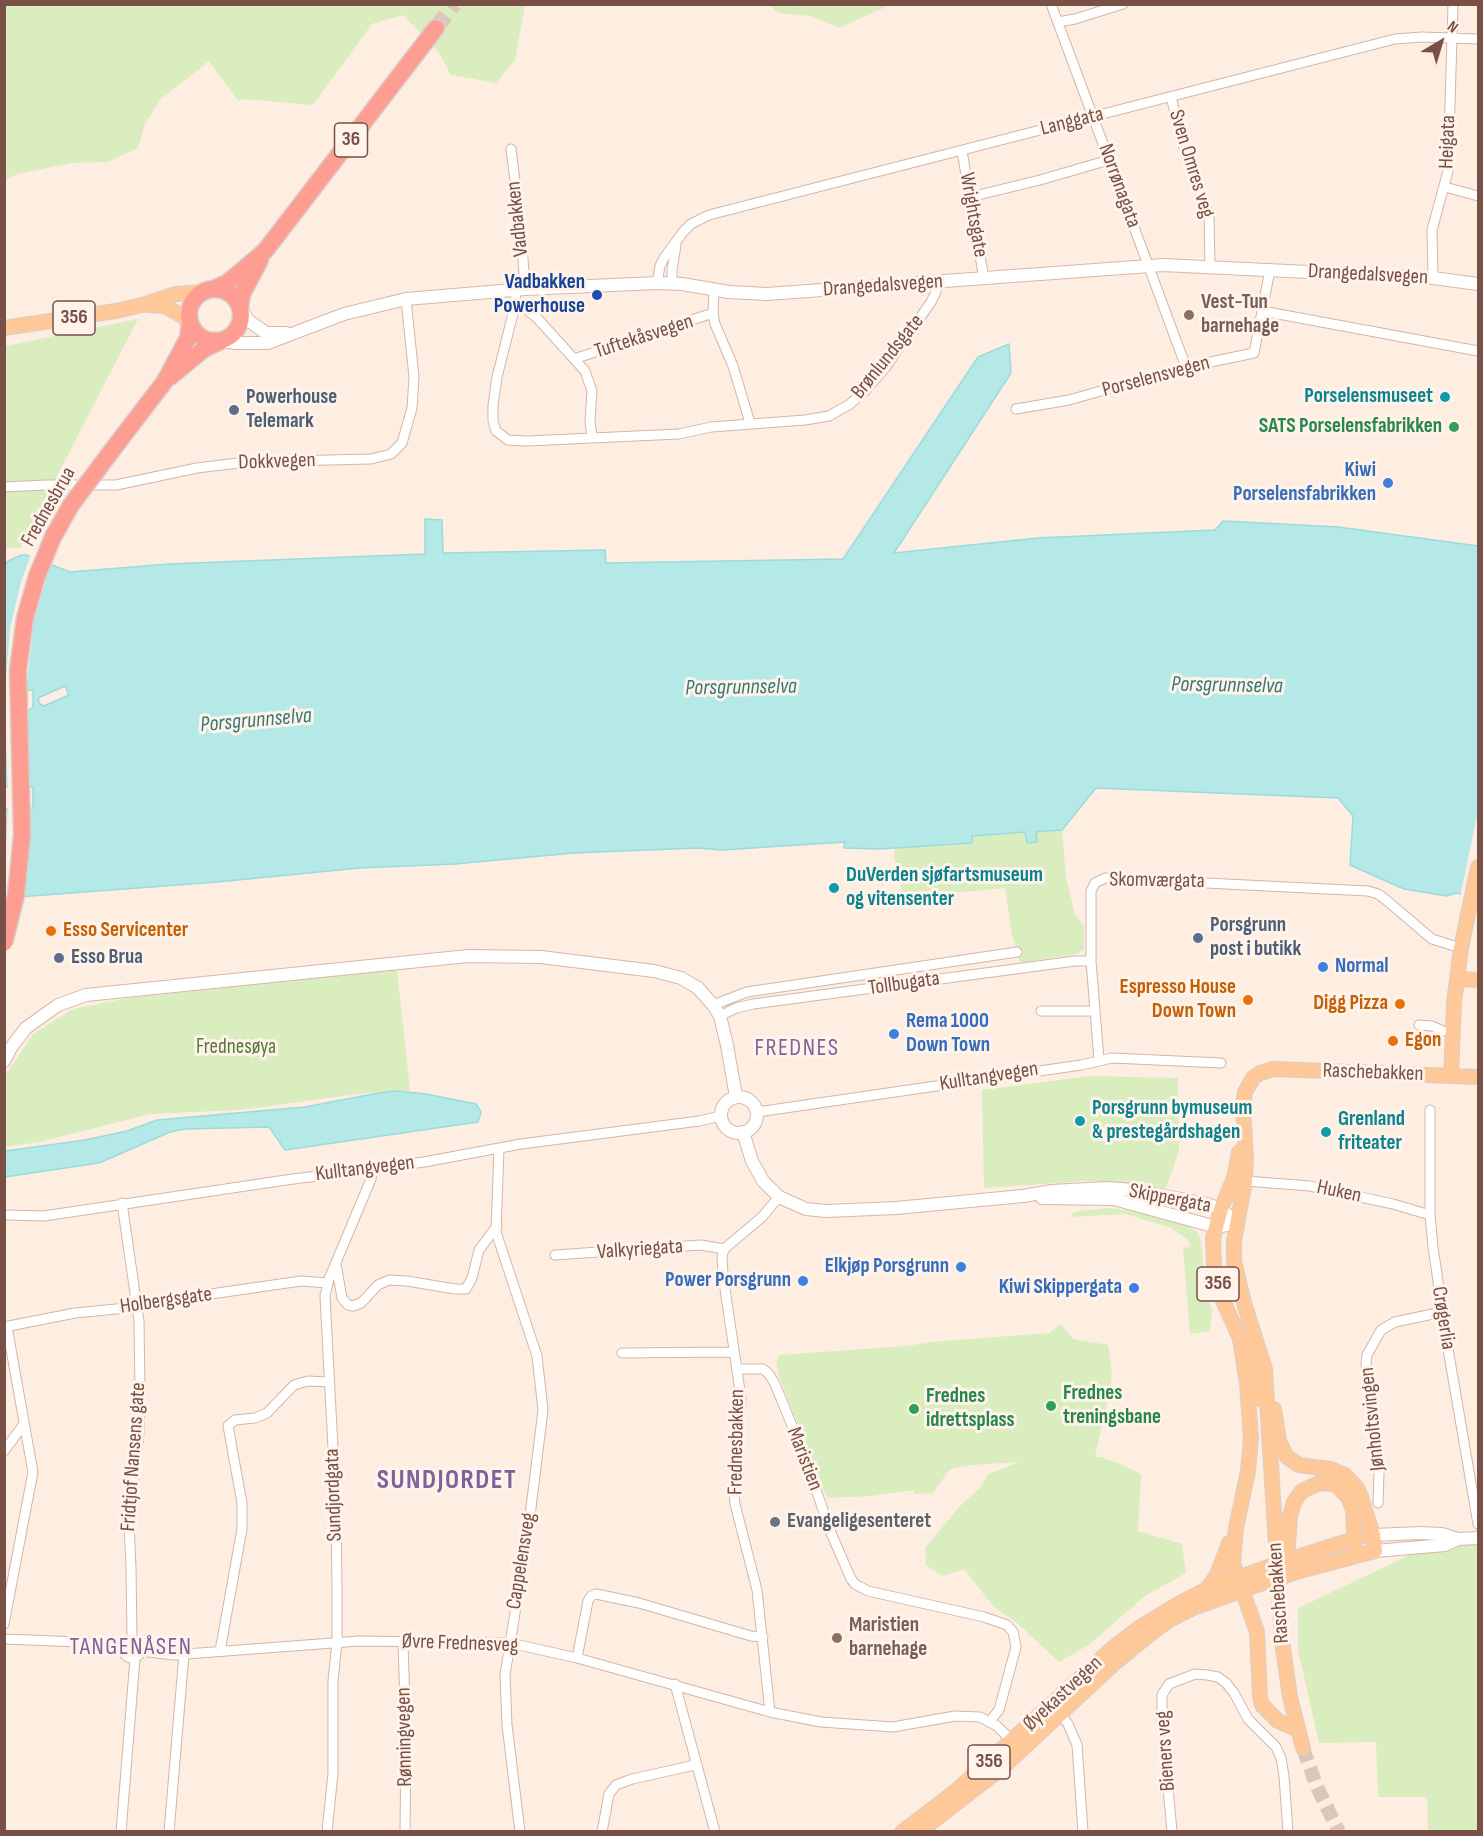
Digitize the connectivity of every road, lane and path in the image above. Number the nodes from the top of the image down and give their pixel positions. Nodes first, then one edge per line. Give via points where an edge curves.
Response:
1 (1051, 4) edge
2 (1123, 4) edge
3 (1453, 4) edge
4 (1058, 22) junction
5 (436, 28) tunnel mouth
6 (1452, 38) junction
7 (1479, 39) edge
8 (1171, 97) junction
9 (1093, 117) junction
10 (511, 149) dead end
11 (962, 151) junction
12 (1109, 160) junction
13 (1445, 187) junction
14 (1479, 196) edge
15 (970, 197) junction
16 (677, 242) junction
17 (265, 251) junction
18 (1148, 266) junction
19 (1210, 266) junction
20 (1270, 270) junction
21 (1433, 278) junction
22 (984, 279) junction
23 (657, 283) junction
24 (672, 283) junction
25 (937, 283) junction
26 (1479, 284) edge
27 (714, 290) junction
28 (208, 291) junction
29 (519, 294) junction
30 (406, 299) junction
31 (142, 305) junction
32 (240, 308) junction
33 (1262, 311) junction
34 (713, 313) junction
35 (190, 324) junction
36 (4, 328) edge
37 (293, 333) junction
38 (222, 341) junction
39 (1479, 351) edge
40 (574, 359) junction
41 (1186, 367) junction
42 (165, 381) junction
43 (1016, 409) dead end
44 (750, 423) junction
45 (592, 437) junction
46 (4, 487) edge
47 (1479, 867) edge
48 (4, 943) edge
49 (1461, 948) junction
50 (1017, 952) dead end
51 (1091, 961) junction
52 (1457, 979) junction
53 (1479, 980) edge
54 (716, 1011) junction
55 (1041, 1011) dead end
56 (1095, 1011) junction
57 (1419, 1025) dead end
58 (1443, 1031) dead end
59 (1100, 1060) junction
60 (4, 1061) edge
61 (1221, 1063) dead end
62 (1451, 1076) junction
63 (1479, 1077) edge
64 (736, 1097) junction
65 (1430, 1110) dead end
66 (757, 1112) junction
67 (721, 1116) junction
68 (1244, 1129) junction
69 (743, 1132) junction
70 (499, 1148) junction
71 (372, 1168) junction
72 (1245, 1181) junction
73 (1023, 1196) junction
74 (779, 1197) junction
75 (122, 1203) junction
76 (1221, 1209) junction
77 (8, 1215) dead end
78 (1430, 1215) junction
79 (1237, 1223) junction
80 (496, 1226) junction
81 (1216, 1227) junction
82 (724, 1249) junction
83 (555, 1256) dead end
84 (336, 1264) junction
85 (328, 1283) junction
86 (137, 1307) junction
87 (1442, 1312) junction
88 (6, 1327) edge
89 (1240, 1339) junction
90 (734, 1352) junction
91 (622, 1353) dead end
92 (737, 1369) junction
93 (1265, 1369) junction
94 (329, 1382) junction
95 (24, 1424) junction
96 (1268, 1436) junction
97 (4, 1451) edge
98 (1378, 1503) dead end
99 (1479, 1524) edge
100 (1236, 1528) junction
101 (1373, 1535) junction
102 (1479, 1538) edge
103 (1354, 1539) junction
104 (1458, 1539) junction
105 (1375, 1551) junction
106 (1356, 1555) junction
107 (1259, 1578) junction
108 (1240, 1584) junction
109 (1278, 1586) junction
110 (1207, 1589) junction
111 (4, 1624) edge
112 (763, 1637) junction
113 (4, 1639) edge
114 (132, 1639) junction
115 (337, 1642) junction
116 (404, 1642) junction
117 (510, 1643) junction
118 (123, 1647) junction
119 (220, 1651) junction
120 (138, 1654) junction
121 (184, 1654) junction
122 (577, 1658) junction
123 (675, 1684) junction
124 (1057, 1709) junction
125 (770, 1712) junction
126 (990, 1721) junction
127 (1298, 1730) junction
128 (1017, 1746) junction
129 (1303, 1748) tunnel mouth
130 (696, 1765) junction
131 (121, 1832) edge
132 (169, 1832) edge
133 (327, 1832) edge
134 (405, 1832) edge
135 (520, 1832) edge
136 (602, 1832) edge
137 (715, 1832) edge
138 (902, 1832) edge
139 (919, 1832) edge
140 (1083, 1832) edge
141 (1172, 1832) edge
142 (1288, 1832) edge

1 - 4 street, Norrønagata
2 - 4 street
3 - 6 street, Heigata
4 - 9 street, Norrønagata
5 - 17 highway, 36
6 - 7 street, Langgata
6 - 8 street, Langgata via 1395,39
6 - 13 street, Heigata
8 - 9 street, Langgata
8 - 19 street, Sven Omres veg via 1184,148 1209,216
9 - 11 street, Langgata
9 - 12 street, Norrønagata
10 - 29 street, Vadbakken via 521,229
11 - 15 street, Wrightsgate
11 - 16 street, Langgata via 709,215 691,224
12 - 15 street
12 - 18 street, Norrønagata
13 - 14 street
13 - 21 street, Heigata via 1432,230
15 - 22 street, Wrightsgate
16 - 23 street, Langgata via 660,266
16 - 24 street
17 - 28 highway, 36 via 227,283
17 - 32 highway, 36 via 242,294
18 - 19 street, Drangedalsvegen
18 - 22 street, Drangedalsvegen
18 - 41 street, Norrønagata
19 - 20 street, Drangedalsvegen
20 - 21 street, Drangedalsvegen
20 - 33 street, Porselensvegen
21 - 26 street, Drangedalsvegen
22 - 25 street, Drangedalsvegen
23 - 24 street, Drangedalsvegen
23 - 29 street, Drangedalsvegen
24 - 27 street, Drangedalsvegen
25 - 27 street, Drangedalsvegen via 767,294
25 - 44 street, Brønlundsgate via 920,320 873,382 850,404 829,416
27 - 34 street
28 - 31 main road, 356 via 175,294
28 - 32 highway via 224,291 234,297
28 - 35 highway, 36 via 191,305
29 - 30 street, Drangedalsvegen
29 - 40 street
29 - 45 street, Brønlundsgate via 496,377 496,431 515,441
30 - 37 street, Drangedalsvegen via 354,311
30 - 46 street, Dokkvegen via 414,377 412,408 402,443 391,454 371,459 246,462 116,485
31 - 35 main road, 356 via 164,306
31 - 36 main road, 356
32 - 37 street, Drangedalsvegen via 249,321 266,333
32 - 38 highway, 36 via 240,323 234,334
33 - 39 street
33 - 41 street, Porselensvegen via 1254,353
34 - 40 street, Tuftekåsvegen
34 - 44 street
35 - 38 highway via 197,335 208,341
35 - 42 highway, 36 via 188,338
37 - 38 street, Drangedalsvegen via 268,343
38 - 42 highway, 36 via 204,349
40 - 45 street via 591,383
41 - 43 street, Porselensvegen via 1069,400
42 - 48 highway, Frednesbrua / 36, bridge via 71,505 37,576 25,618 18,670 22,835 16,895
44 - 45 street, Brønlundsgate via 679,434
47 - 49 main road, Raschebakken
49 - 51 street, Skomværgata via 1432,939 1394,906 1368,891 1105,878 1095,883 1091,891
49 - 52 main road, Raschebakken
50 - 54 street via 747,993
51 - 54 street, Tollbugata
51 - 56 street, Skomværgata
52 - 53 main road
52 - 62 main road, Raschebakken
54 - 60 street via 690,983 654,971 541,957 468,956 86,995 58,1005 26,1028
54 - 64 street via 728,1045
55 - 56 street
56 - 59 street, Skomværgata
57 - 58 street
59 - 61 street, Kulltangvegen
59 - 66 street, Kulltangvegen
62 - 63 main road, 356
62 - 68 main road, Raschebakken / 356 via 1266,1071 1253,1078 1245,1092
64 - 66 street via 747,1098
64 - 67 street via 725,1104
65 - 78 street, Crøgerlia
66 - 69 street via 756,1122
67 - 69 street via 731,1131
67 - 70 street, Kulltangvegen
68 - 72 main road, Raschebakken / 356
68 - 76 main road, Raschebakken / 356 via 1237,1167
69 - 74 street, Skippergata via 758,1172
70 - 71 street, Kulltangvegen
70 - 80 street, Cappelensveg
71 - 75 street, Kulltangvegen
71 - 84 street, Sundjordgata
72 - 78 street, Huken via 1310,1186
72 - 79 main road, Raschebakken / 356
73 - 74 street, Skippergata via 826,1211 798,1206
73 - 76 street, Skippergata via 1106,1188 1152,1193
73 - 81 street, Skippergata via 1114,1200
74 - 82 street
75 - 77 street, Kulltangvegen via 44,1216
75 - 86 street, Fridtjof Nansens gate
76 - 79 street, Skippergata
76 - 81 main road, Raschebakken / 356
78 - 87 street, Crøgerlia
79 - 81 street, Skippergata
79 - 93 main road, Raschebakken / 356 via 1235,1269
80 - 84 street via 479,1250 466,1289 389,1280 353,1306 342,1298
80 - 117 street, Cappelensveg via 537,1356 543,1410
81 - 89 main road, Raschebakken / 356 via 1216,1278
82 - 83 street, Valkyriegata via 701,1245
82 - 90 street, Frednesbakken via 723,1275
84 - 85 street, Sundjordgata
85 - 86 street, Holbergsgate via 301,1281
85 - 94 street, Sundjordgata via 325,1305
86 - 88 street, Holbergsgate via 75,1313
86 - 114 street, Fridtjof Nansens gate via 140,1415 129,1524
87 - 98 street, Jønholtsvingen via 1395,1322 1381,1330 1367,1355 1379,1472
87 - 99 street, Crøgerlia
88 - 95 street
89 - 96 main road, Raschebakken / 356 via 1255,1375
89 - 100 main road, 356 via 1251,1438 1246,1488
90 - 91 street
90 - 92 street, Frednesbakken
92 - 112 street, Frednesbakken via 741,1398 735,1504 757,1590
92 - 126 street, Maristien via 763,1369 775,1383 831,1533 855,1584 868,1592 984,1617 1013,1632 1016,1642 999,1710
93 - 96 main road, Raschebakken / 356
93 - 101 main road, 356 via 1283,1452 1299,1465 1345,1475 1357,1488
94 - 115 street, Sundjordgata via 336,1505
94 - 119 street via 294,1385 263,1415 235,1420 228,1426 242,1522
95 - 97 street
95 - 111 street via 33,1472
96 - 109 main road, Raschebakken / 356
100 - 108 main road, 356 via 1232,1557
100 - 110 main road, 356 via 1217,1575
101 - 103 main road, 356
101 - 104 street via 1442,1534
101 - 105 main road, 356
102 - 104 street
103 - 106 main road, 356
103 - 107 main road, 356, bridge via 1303,1555
103 - 109 main road, 356 via 1353,1510 1345,1492 1325,1482 1307,1487 1298,1496 1290,1516 1288,1546
104 - 105 street via 1445,1545
105 - 106 main road, 356
106 - 107 main road, 356, bridge
107 - 108 main road, 356
108 - 110 main road, Øyekastvegen / 356
108 - 124 main road, Øyekastvegen / 356 via 1163,1624
108 - 127 main road, 356 via 1257,1632 1262,1705 1278,1721
109 - 127 main road, Raschebakken / 356 via 1284,1660
110 - 124 main road, Øyekastvegen / 356 via 1140,1627 1114,1647
112 - 122 street via 596,1594 588,1601
112 - 125 street, Frednesbakken
113 - 118 street
114 - 118 street
114 - 120 street via 139,1642
115 - 116 street, Øvre Frednesveg
115 - 119 street, Øvre Frednesveg
115 - 133 street, Sundjordgata
116 - 117 street, Øvre Frednesveg
116 - 134 street, Rønningvegen
117 - 122 street, Øvre Frednesveg
117 - 135 street, Cappelensveg via 505,1675 507,1725
118 - 120 street via 125,1656
119 - 121 street, Øvre Frednesveg
120 - 121 street, Øvre Frednesveg
120 - 131 street
121 - 132 street
122 - 123 street, Øvre Frednesveg
123 - 125 street, Øvre Frednesveg
123 - 130 street
124 - 128 main road, Øyekastvegen / 356
124 - 140 street via 1077,1745
125 - 126 street via 868,1726 899,1726 966,1716
126 - 128 street
127 - 129 main road, Raschebakken / 356
128 - 138 main road, Øyekastvegen / 356
128 - 139 main road, Øyekastvegen / 356
130 - 136 street via 616,1785 609,1794
130 - 137 street
141 - 142 street, Bieners veg via 1162,1695 1169,1684 1195,1674 1208,1674 1226,1683 1248,1719 1276,1747 1281,1758

